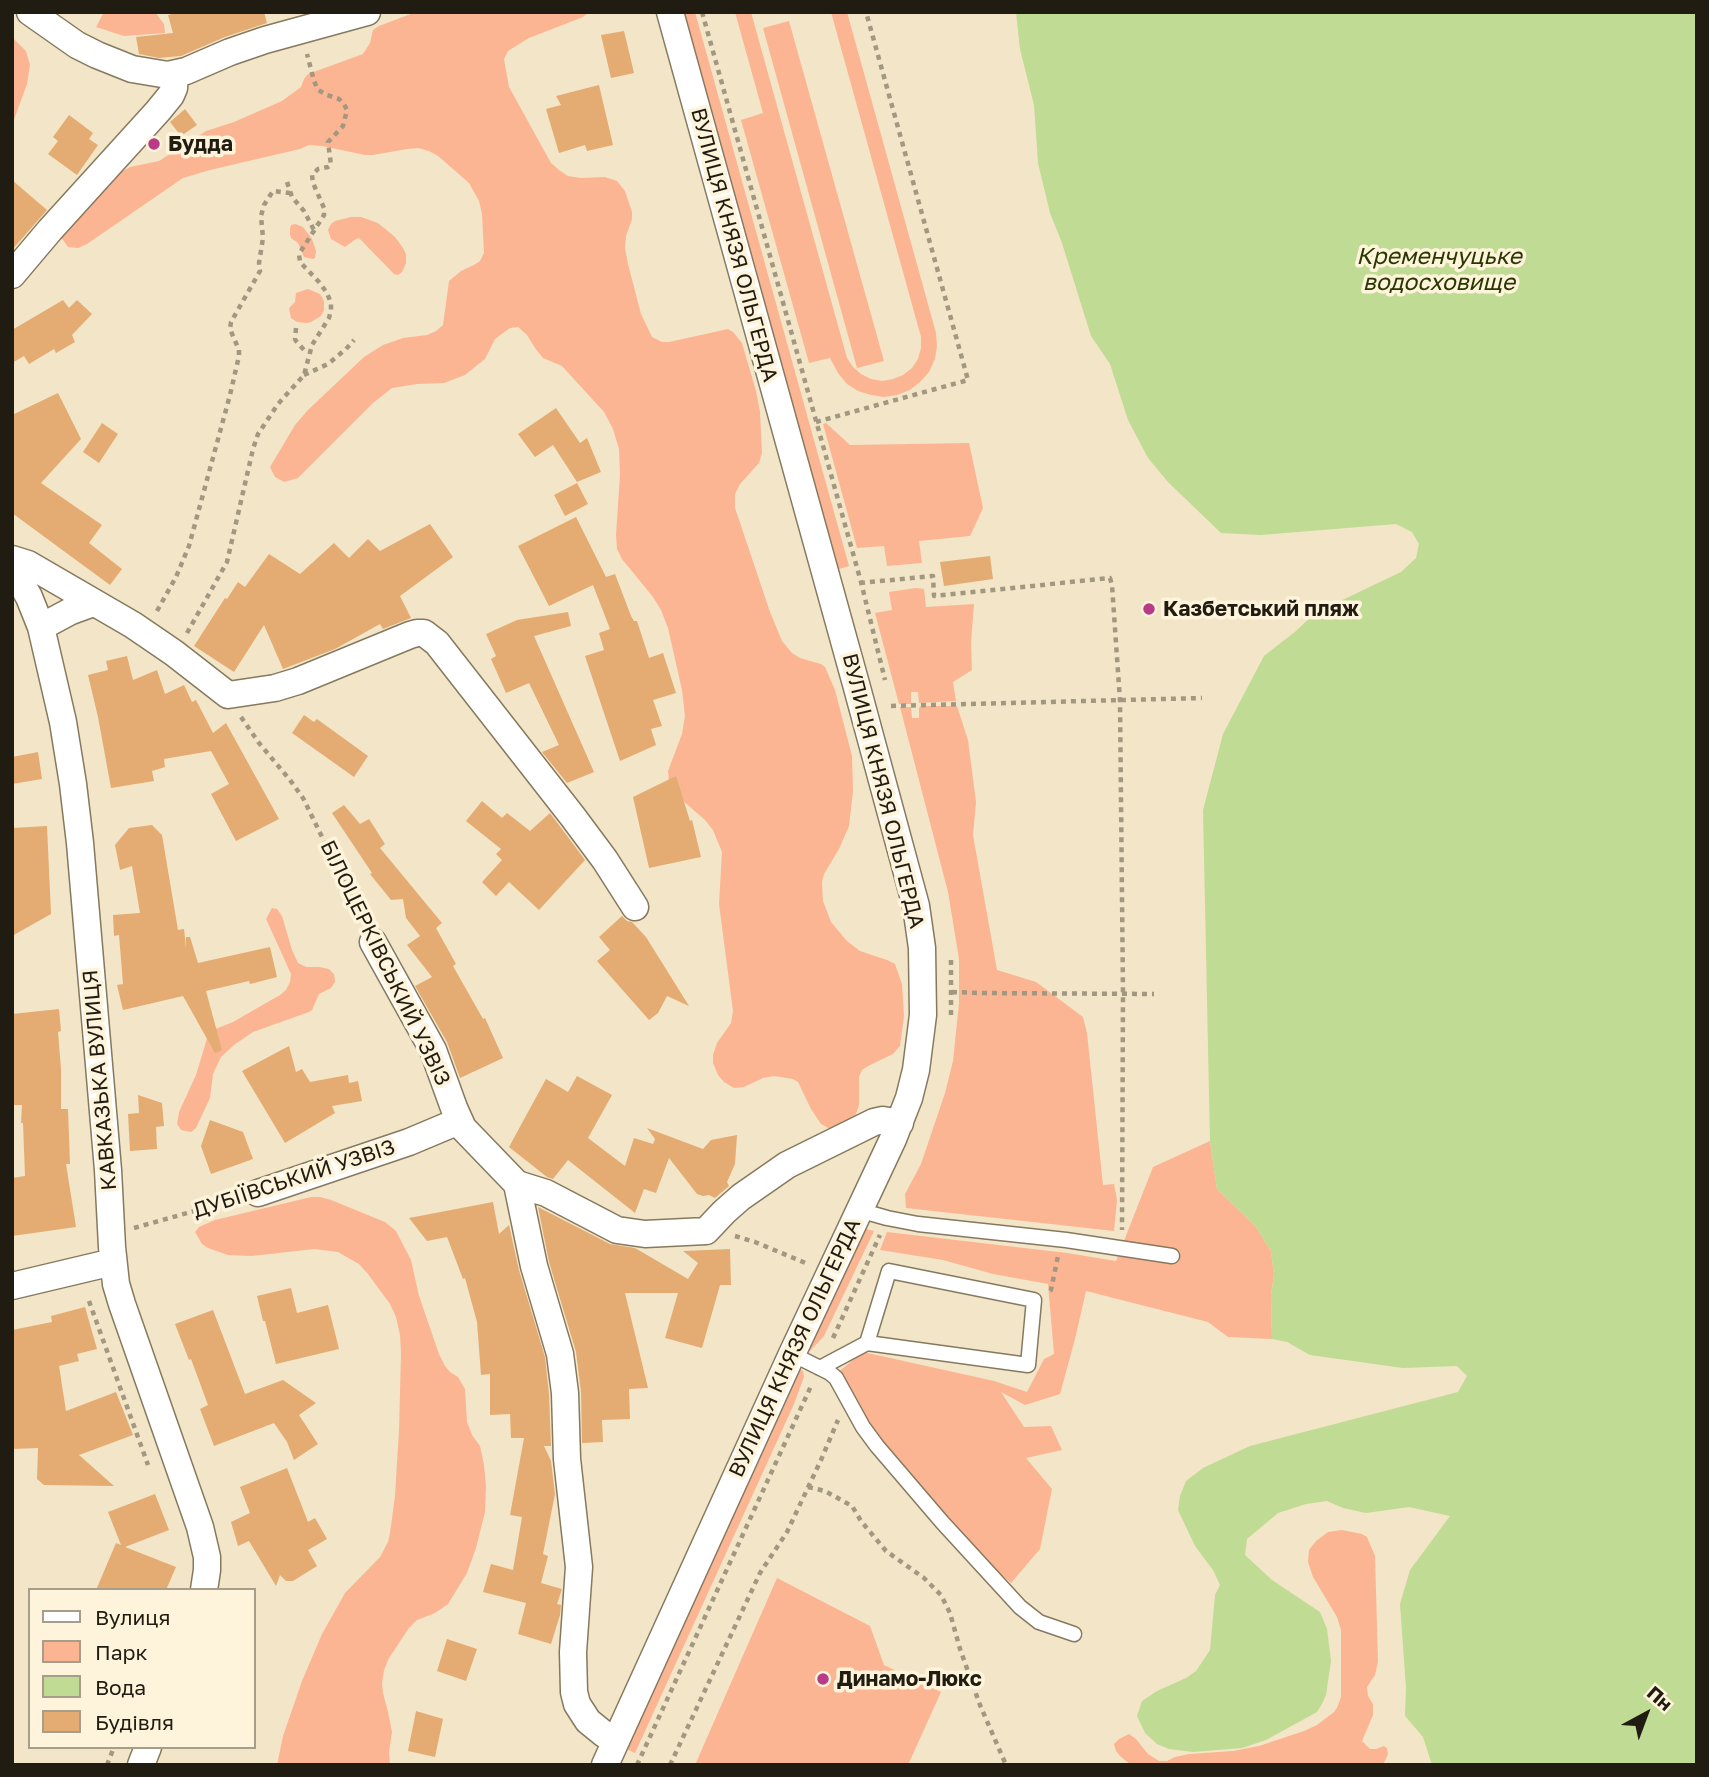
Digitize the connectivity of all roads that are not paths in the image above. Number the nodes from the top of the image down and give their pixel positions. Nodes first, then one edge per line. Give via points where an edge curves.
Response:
1 (30, 12) edge
2 (367, 12) edge
3 (670, 12) edge
4 (175, 74) junction
5 (12, 275) edge
6 (12, 559) edge
7 (12, 567) edge
8 (93, 603) junction
9 (41, 627) junction
10 (635, 907) dead end
11 (373, 942) road end
12 (459, 1121) junction
13 (900, 1123) junction
14 (517, 1184) junction
15 (258, 1194) road end
16 (859, 1210) junction
17 (1172, 1256) dead end
18 (114, 1262) junction
19 (12, 1286) edge
20 (867, 1343) junction
21 (792, 1354) junction
22 (820, 1368) junction
23 (204, 1588) edge
24 (1074, 1634) dead end
25 (617, 1740) junction
26 (605, 1765) edge

1 - 4 street via 97,55 132,69
2 - 4 street via 241,47
3 - 13 street, ВУЛИЦЯ КНЯЗЯ ОЛЬГЕРДА via 909,878 920,933 921,1036
4 - 5 street via 171,95
6 - 8 street
7 - 9 street, КАВКАЗЬКА ВУЛИЦЯ
8 - 9 street
8 - 10 street via 141,630 228,695 298,681 410,635 424,634 437,643 573,817
9 - 18 street, КАВКАЗЬКА ВУЛИЦЯ via 63,722 80,842
11 - 12 street, БІЛОЦЕРКІВСЬКИЙ УЗВІЗ via 433,1050
12 - 14 street, БІЛОЦЕРКІВСЬКИЙ УЗВІЗ
12 - 15 street, ДУБІЇВСЬКИЙ УЗВІЗ
13 - 14 street, БІЛОЦЕРКІВСЬКИЙ УЗВІЗ via 874,1122 787,1165 741,1197 706,1231 624,1232 546,1193
13 - 16 street, ВУЛИЦЯ КНЯЗЯ ОЛЬГЕРДА
14 - 25 street via 564,1382 579,1577 574,1692 588,1721
16 - 17 lane via 918,1224
16 - 21 street, ВУЛИЦЯ КНЯЗЯ ОЛЬГЕРДА
18 - 19 street
18 - 23 street, КАВКАЗЬКА ВУЛИЦЯ via 122,1304 200,1527 207,1557
20 - 20 lane via 1028,1365 1034,1300 889,1271
20 - 22 lane
21 - 22 lane
21 - 25 street, ВУЛИЦЯ КНЯЗЯ ОЛЬГЕРДА
22 - 24 lane via 836,1378 877,1446 1020,1607 1039,1622
25 - 26 street, ВУЛИЦЯ КНЯЗЯ ОЛЬГЕРДА

